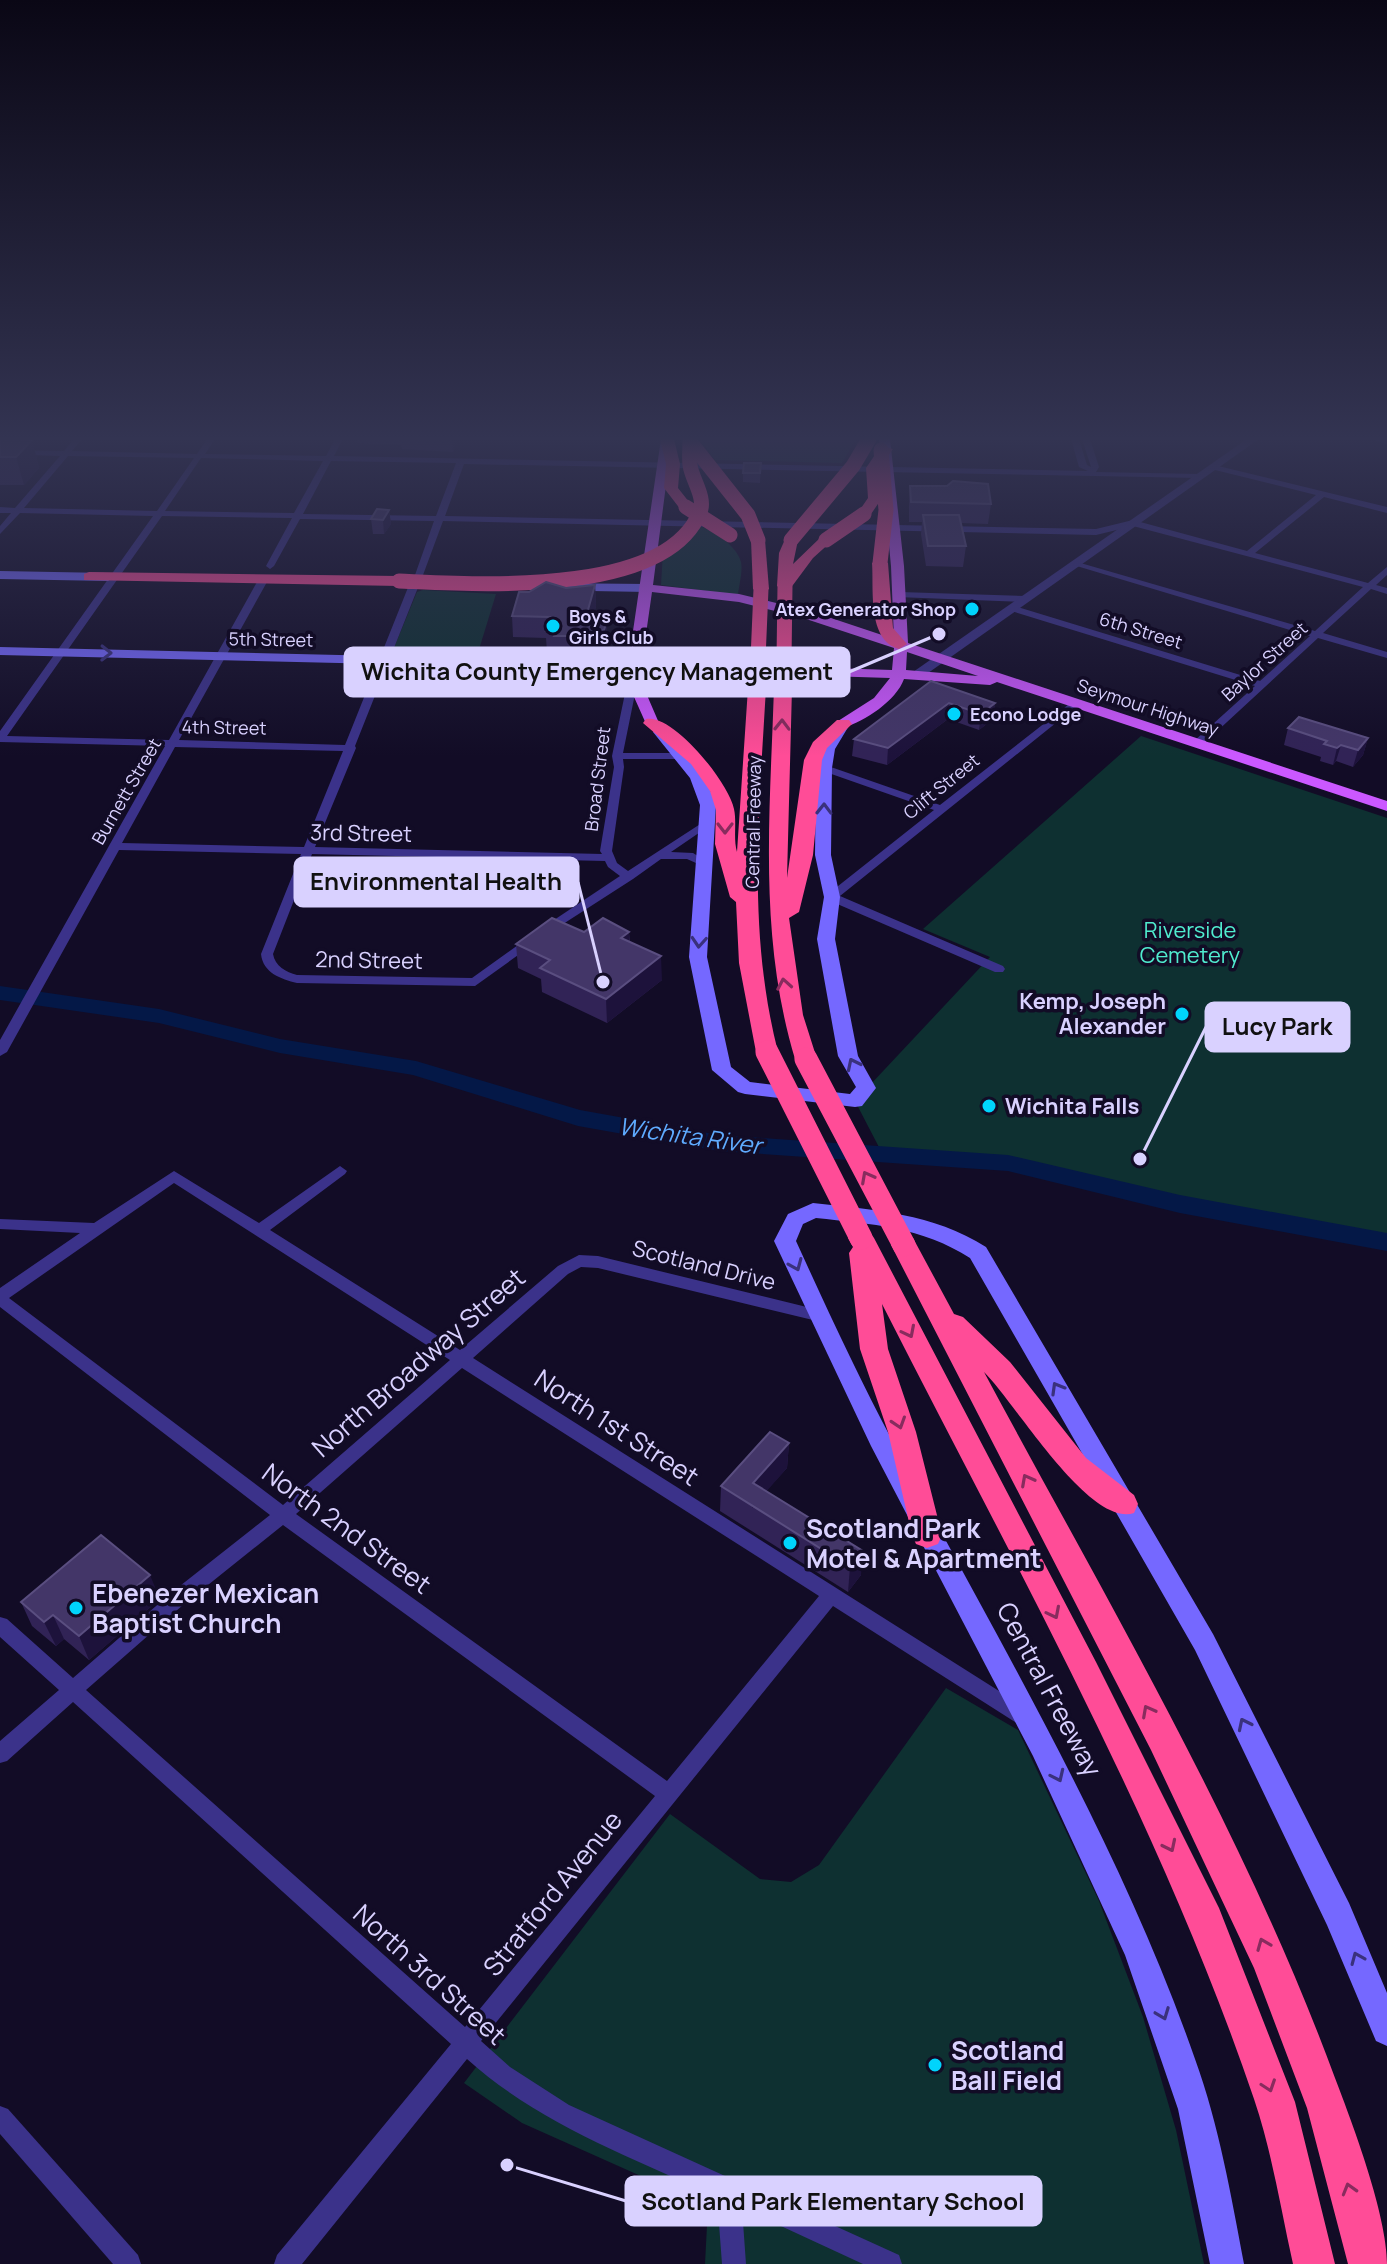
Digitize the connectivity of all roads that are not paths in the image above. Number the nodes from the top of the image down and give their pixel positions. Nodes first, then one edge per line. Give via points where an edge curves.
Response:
1 (136, 545) edge
2 (282, 545) edge
3 (429, 545) edge
4 (653, 545) edge
5 (670, 545) edge
6 (742, 545) edge
7 (759, 545) edge
8 (790, 545) edge
9 (820, 545) edge
10 (882, 545) edge
11 (895, 545) edge
12 (1102, 545) edge
13 (1210, 545) edge
14 (1260, 545) edge
15 (1247, 555) junction
16 (762, 560) junction
17 (1074, 564) junction
18 (270, 566) dead end
19 (1387, 570) edge
20 (0, 575) edge
21 (89, 577) joint
22 (114, 577) junction
23 (411, 581) junction
24 (262, 582) junction
25 (785, 586) junction
26 (1369, 586) junction
27 (648, 588) junction
28 (1387, 591) edge
29 (900, 595) junction
30 (1025, 599) junction
31 (1011, 608) junction
32 (1317, 635) junction
33 (899, 644) junction
34 (0, 651) edge
35 (60, 652) junction
36 (1387, 655) edge
37 (222, 656) junction
38 (943, 658) junction
39 (386, 660) junction
40 (633, 672) junction
41 (899, 675) junction
42 (917, 675) junction
43 (991, 681) junction
44 (1262, 685) junction
45 (1020, 687) junction
46 (883, 696) junction
47 (1073, 704) junction
48 (652, 723) junction
49 (843, 724) junction
50 (0, 738) edge
51 (174, 744) junction
52 (1197, 744) junction
53 (351, 748) junction
54 (617, 756) junction
55 (680, 756) junction
56 (824, 768) junction
57 (1387, 806) edge
58 (942, 809) junction
59 (708, 822) junction
60 (115, 846) junction
61 (308, 852) junction
62 (659, 856) junction
63 (606, 858) junction
64 (705, 864) junction
65 (629, 877) junction
66 (832, 897) junction
67 (746, 917) junction
68 (779, 953) junction
69 (999, 969) dead end
70 (0, 1052) edge
71 (340, 1171) dead end
72 (0, 1224) edge
73 (100, 1229) junction
74 (259, 1230) junction
75 (861, 1238) junction
76 (579, 1261) joint
77 (0, 1297) edge
78 (937, 1307) junction
79 (817, 1315) junction
80 (462, 1358) junction
81 (1123, 1504) junction
82 (283, 1515) junction
83 (927, 1535) junction
84 (831, 1595) junction
85 (0, 1625) edge
86 (74, 1690) junction
87 (1033, 1722) junction
88 (0, 1754) edge
89 (669, 1794) junction
90 (1387, 2030) edge
91 (464, 2045) junction
92 (0, 2117) edge
93 (729, 2193) junction
94 (129, 2264) edge
95 (286, 2264) edge
96 (734, 2264) edge
97 (890, 2264) edge
98 (1227, 2264) edge
99 (1314, 2264) edge
100 (1369, 2264) edge

1 - 22 street
2 - 18 street
3 - 23 street
4 - 27 main road, Broad Street
5 - 23 highway, bridge via 599,574 552,581
6 - 16 highway, bridge
7 - 16 highway, Central Freeway, bridge
8 - 25 highway, Central Freeway, bridge
9 - 25 highway, bridge
10 - 33 highway, bridge via 885,629
11 - 29 main road
12 - 17 street
13 - 15 street
14 - 15 street
15 - 26 street
16 - 67 highway, Central Freeway, bridge
17 - 30 street
17 - 32 street
19 - 26 street, Baylor Street
20 - 21 main road
21 - 22 highway
22 - 23 highway
22 - 24 main road
22 - 35 street
23 - 24 main road
23 - 27 main road
23 - 39 street
24 - 37 street, Burnett Street
68 -> 25 highway, Central Freeway, bridge
26 - 28 street
26 - 32 street, Baylor Street
27 - 33 main road via 768,604
27 - 40 main road, Broad Street
29 - 30 street
29 - 33 main road
30 - 31 street
31 - 38 street
31 - 44 street, 6th Street
32 - 36 street
32 - 44 street, Baylor Street
33 - 38 main road, Seymour Highway
33 - 41 main road
34 - 35 main road, 5th Street
35 -> 37 main road, 5th Street
35 - 50 street
37 - 39 main road, 5th Street
37 - 51 street, Burnett Street
38 - 42 street
38 - 43 main road via 950,667
38 - 45 main road, Seymour Highway
39 - 40 main road, 5th Street
39 - 53 street
40 - 41 main road, 5th Street
40 - 48 main road
40 - 54 street, Broad Street
41 - 42 main road, 5th Street
41 - 46 main road
42 - 43 main road, 5th Street
42 - 46 main road
43 - 45 main road, 5th Street
44 - 52 street, Baylor Street
45 - 47 main road, Seymour Highway
46 - 49 main road
47 - 52 main road, Seymour Highway
47 - 58 street, Clift Street
48 - 55 main road
48 -> 67 highway via 697,760 719,791 725,844
49 - 56 main road via 827,749
49 - 68 highway via 819,746 813,760 803,855
50 - 51 street, 4th Street
51 - 53 street, 4th Street
51 - 60 street, Burnett Street
52 - 57 main road, Seymour Highway
53 - 61 street
54 - 55 street
54 - 63 street, Broad Street
55 - 59 main road via 705,793
56 - 58 street
66 -> 56 main road via 823,855
58 - 66 street, Clift Street
59 - 62 street
59 - 64 main road
60 - 61 street, 3rd Street
60 - 70 street, Burnett Street
61 - 63 street, 3rd Street
61 - 65 street, 2nd Street via 267,954 282,975 297,979 475,982
62 - 64 street via 689,855
62 - 65 street
63 - 65 street, Broad Street
64 -> 66 main road via 698,957 703,992 722,1070 745,1088 855,1101 866,1088 848,1056 826,939
66 - 69 street
67 - 75 highway, Central Freeway, bridge via 750,985 767,1052
78 -> 68 highway, Central Freeway, bridge via 806,1059 789,1010
71 - 74 street
72 - 73 street
73 - 74 street, North 1st Street via 174,1176
73 - 77 street
74 - 80 street, North 1st Street
75 -> 83 highway via 874,1349 902,1432
75 -> 99 highway, Central Freeway via 1085,1672 1206,1921 1275,2102
76 - 79 street, Scotland Drive
76 - 80 street, North Broadway Street
77 - 82 street, North 2nd Street
78 - 81 highway via 1000,1370 1076,1466
100 -> 78 highway, Central Freeway via 1330,2120 1254,1922
81 -> 79 main road, Central Freeway via 995,1279 978,1253 956,1237 931,1226 813,1210 795,1219 785,1241
79 - 83 main road, Central Freeway
80 - 82 street, North Broadway Street
80 - 84 street, North 1st Street
90 -> 81 main road, Central Freeway via 1338,1914 1204,1642
82 - 86 street, North Broadway Street
82 - 89 street, North 2nd Street
83 - 87 main road, Central Freeway
84 - 87 street, North 1st Street
84 - 89 street, Stratford Avenue
85 - 86 street, North 3rd Street
86 - 88 street, North Broadway Street
86 - 91 street, North 3rd Street
87 -> 98 main road, Central Freeway via 1128,1924 1180,2058 1202,2134
89 - 91 street, Stratford Avenue
91 - 93 street, North 3rd Street via 561,2113
91 - 95 street, Stratford Avenue
92 - 94 street
93 - 96 street
93 - 97 street, North 3rd Street

